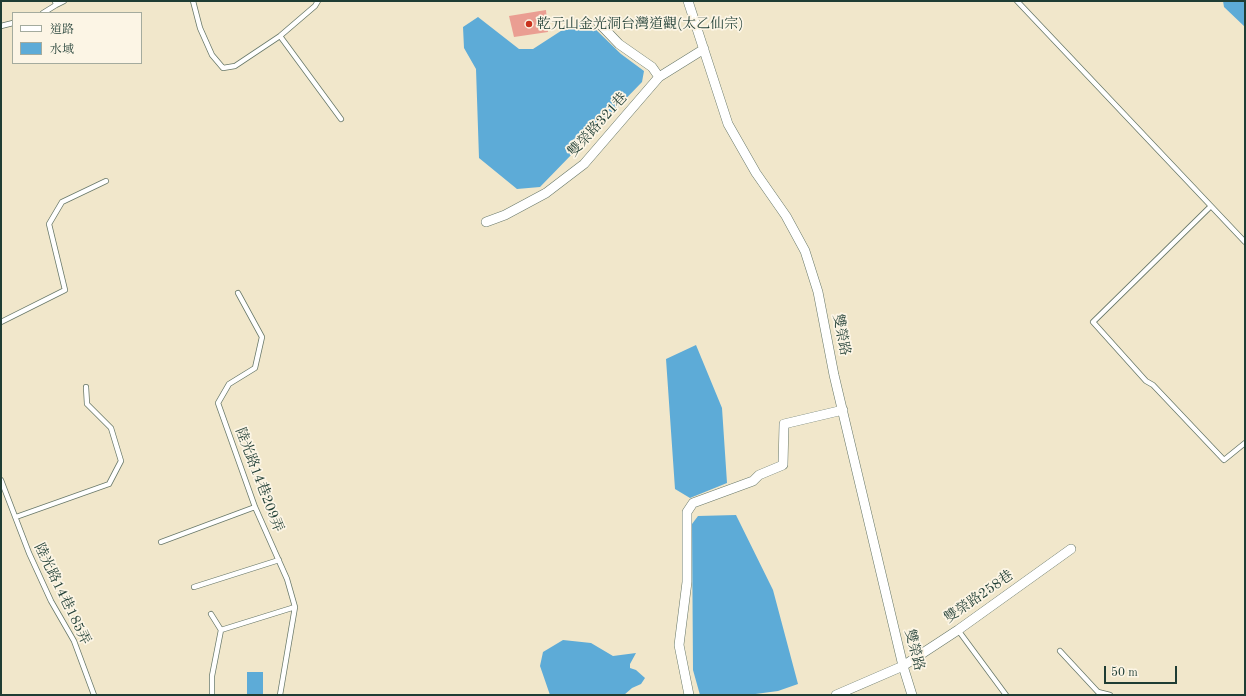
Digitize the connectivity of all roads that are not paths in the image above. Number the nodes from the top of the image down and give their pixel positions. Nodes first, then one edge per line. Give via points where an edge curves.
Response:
1 (64, 1) edge
2 (193, 1) edge
3 (318, 1) edge
4 (688, 1) edge
5 (1017, 1) edge
6 (56, 3) edge
7 (44, 12) edge
8 (598, 22) dead end
9 (12, 23) edge
10 (1, 26) edge
11 (280, 36) junction
12 (704, 48) junction
13 (659, 77) junction
14 (341, 119) dead end
15 (106, 181) dead end
16 (1212, 206) junction
17 (486, 222) dead end
18 (1245, 242) edge
19 (238, 293) dead end
20 (1, 322) edge
21 (86, 387) dead end
22 (843, 410) junction
23 (1245, 443) edge
24 (1, 480) edge
25 (255, 507) junction
26 (16, 517) junction
27 (162, 542) dead end
28 (1071, 549) dead end
29 (279, 560) junction
30 (194, 587) dead end
31 (295, 607) junction
32 (211, 614) dead end
33 (221, 630) junction
34 (958, 630) junction
35 (1060, 651) dead end
36 (903, 666) junction
37 (94, 695) edge
38 (212, 695) edge
39 (280, 695) edge
40 (689, 695) edge
41 (836, 695) edge
42 (912, 695) edge
43 (1006, 695) edge
44 (1110, 695) edge

1 - 6 lane
2 - 11 lane via 200,28 212,55 223,68 235,66
3 - 11 lane
4 - 12 street, 雙榮路
5 - 16 lane
6 - 7 lane
8 - 13 street via 619,44 652,67
9 - 10 lane
11 - 14 lane
12 - 13 street, 雙榮路321巷
12 - 22 street, 雙榮路 via 728,124 805,251 818,292
13 - 17 street, 雙榮路321巷 via 584,164 546,192 505,215
15 - 20 lane via 62,202 49,224 65,290
16 - 18 lane
16 - 23 lane via 1093,322 1146,381 1153,385 1224,460
19 - 25 lane, 陸光路14巷209弄 via 262,337 255,368 229,384 218,403
21 - 26 lane via 87,404 111,428 121,461 110,484
22 - 36 street, 雙榮路
22 - 40 street via 784,424 783,465 759,475 753,481 693,503 687,512 687,582 679,645
24 - 26 lane, 陸光路14巷185弄
25 - 27 lane
25 - 29 lane, 陸光路14巷209弄
26 - 37 lane, 陸光路14巷185弄 via 51,601 74,641
28 - 34 street, 雙榮路258巷
29 - 30 lane
29 - 31 lane, 陸光路14巷209弄
31 - 33 lane
31 - 39 lane, 陸光路14巷209弄
32 - 33 lane
33 - 38 lane via 212,676
34 - 36 street, 雙榮路258巷
34 - 43 lane
35 - 44 lane via 1098,692
36 - 41 street, 雙榮路258巷
36 - 42 street, 雙榮路

